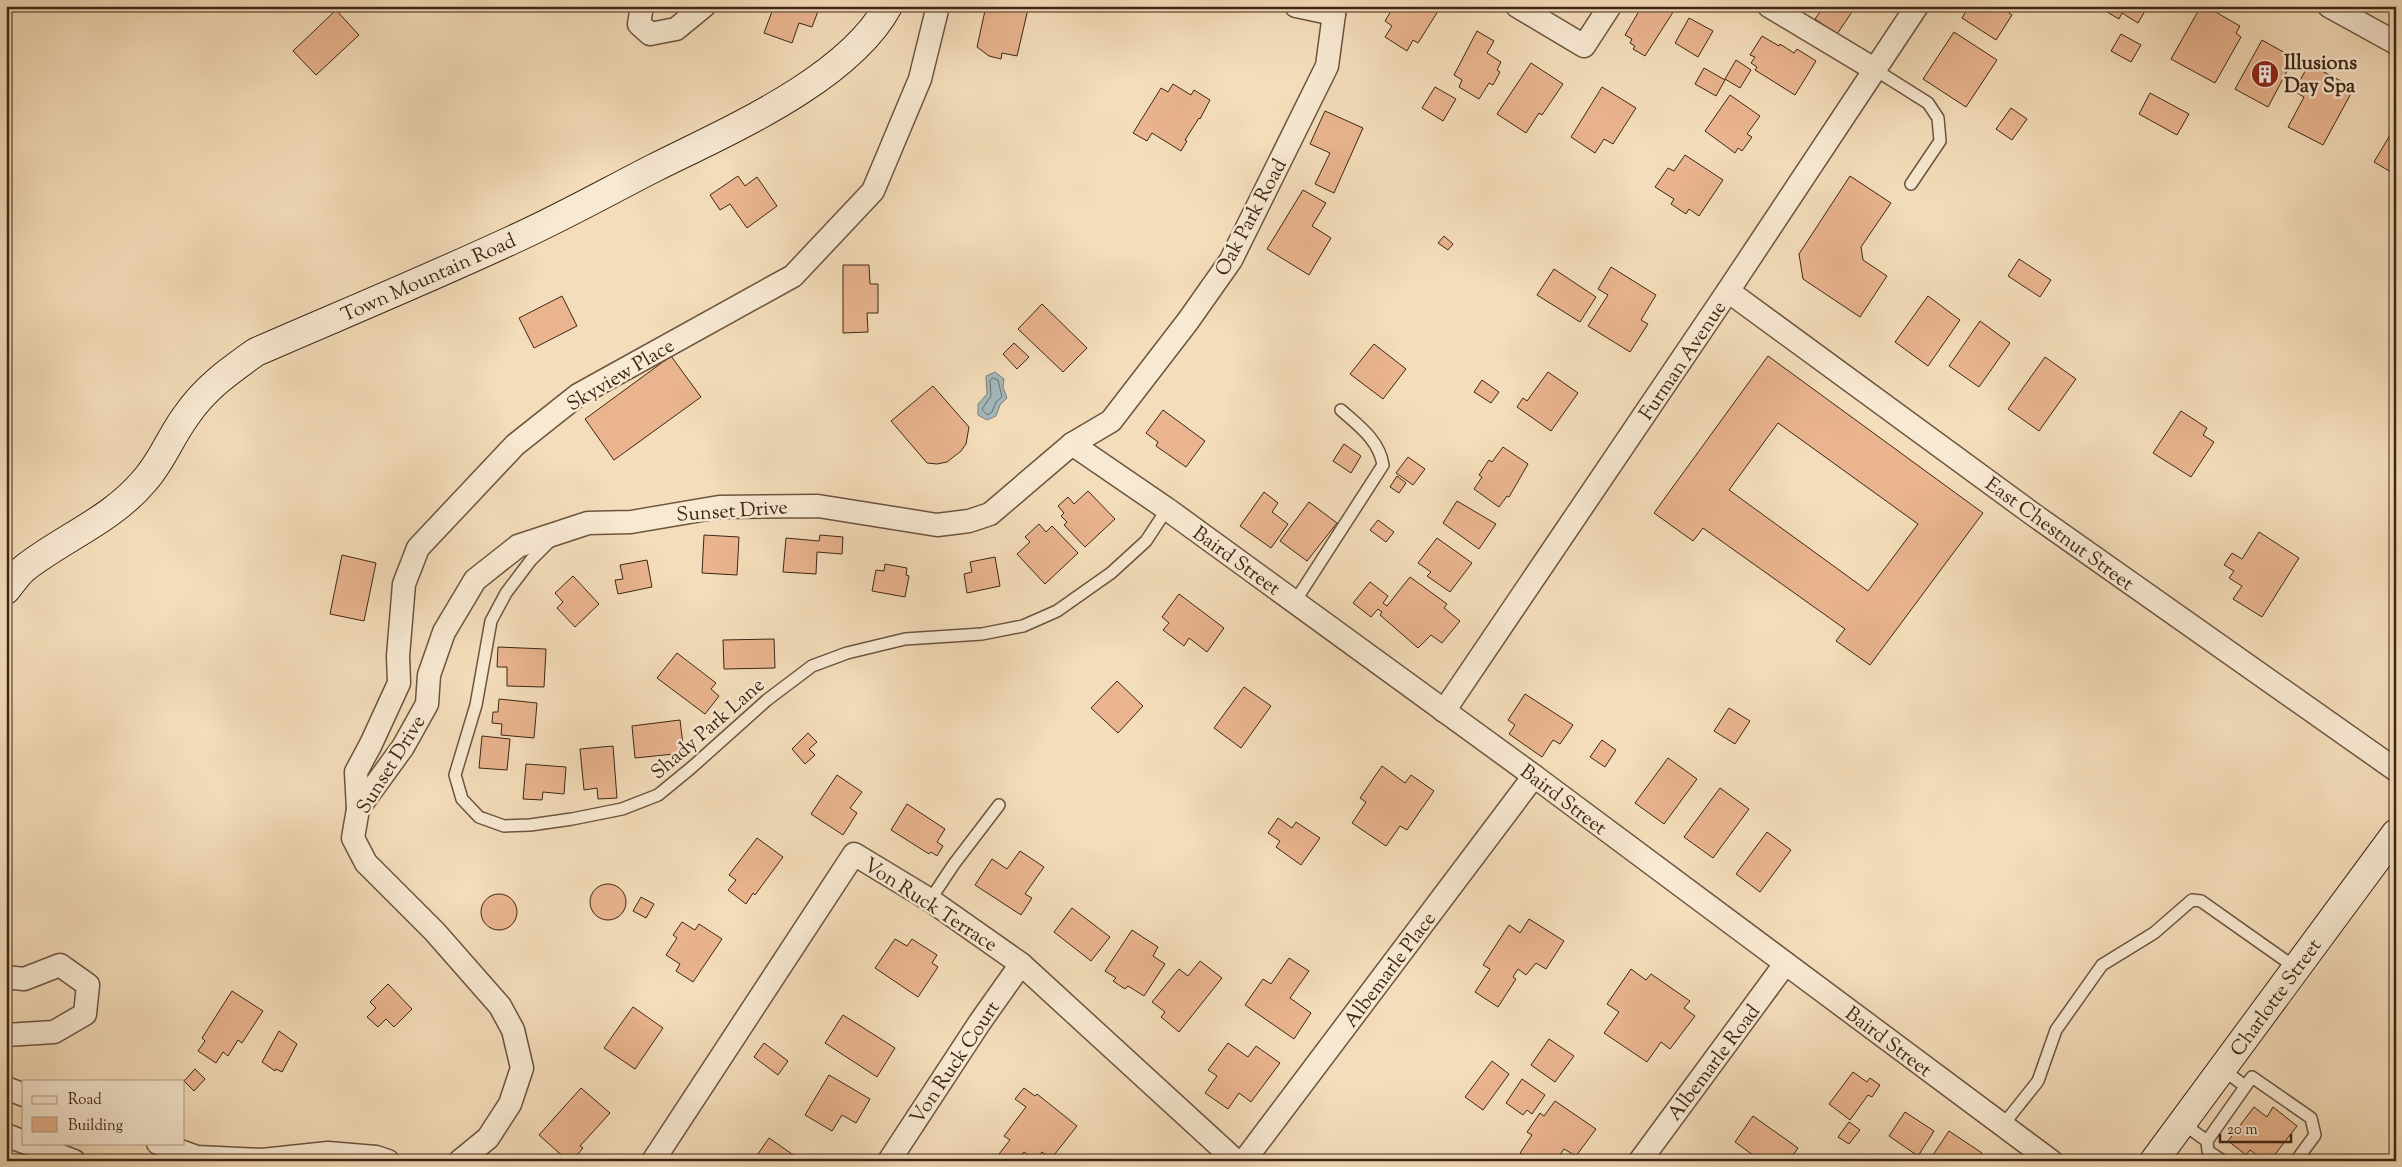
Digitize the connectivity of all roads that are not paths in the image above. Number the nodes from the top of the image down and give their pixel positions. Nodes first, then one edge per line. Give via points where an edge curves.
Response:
1 (642, 6) edge
2 (704, 6) edge
3 (888, 6) edge
4 (938, 6) edge
5 (1296, 6) edge
6 (1517, 6) edge
7 (1610, 6) edge
8 (1769, 6) edge
9 (1917, 6) edge
10 (2329, 6) edge
11 (1332, 10) edge
12 (2396, 43) edge
13 (1874, 69) junction
14 (1912, 184) dead end
15 (1728, 291) junction
16 (1341, 410) dead end
17 (1072, 444) junction
18 (1167, 509) junction
19 (558, 533) junction
20 (6, 590) edge
21 (1294, 603) junction
22 (1444, 711) junction
23 (2396, 770) edge
24 (1534, 776) junction
25 (999, 805) dead end
26 (358, 809) junction
27 (2396, 833) edge
28 (930, 900) junction
29 (1021, 964) junction
30 (1786, 964) junction
31 (2296, 968) junction
32 (6, 977) edge
33 (6, 1035) edge
34 (2222, 1070) junction
35 (2246, 1086) junction
36 (6, 1088) edge
37 (22, 1094) edge
38 (2182, 1123) junction
39 (2003, 1125) junction
40 (6, 1135) edge
41 (22, 1141) edge
42 (30, 1144) edge
43 (161, 1144) edge
44 (2207, 1146) junction
45 (2162, 1158) edge
46 (74, 1161) edge
47 (388, 1161) edge
48 (460, 1161) edge
49 (653, 1161) edge
50 (888, 1161) edge
51 (1236, 1161) edge
52 (1244, 1161) edge
53 (1640, 1161) edge
54 (2050, 1161) edge
55 (2201, 1161) edge
56 (2222, 1161) edge
57 (2296, 1161) edge

1 - 2 street via 639,24 650,34 676,29
3 - 20 main road, Town Mountain Road via 859,44 825,73 781,103 514,240 248,358 224,373 202,395 140,486 99,520 24,568
4 - 26 street, Skyview Place via 920,79 873,191 793,276 578,395 516,445 418,548 404,584 398,683 356,772
5 - 11 street
6 - 7 street via 1584,46
8 - 13 street
9 - 13 street, Furman Avenue
10 - 12 street
11 - 17 street, Oak Park Road via 1328,66 1231,260 1111,421
13 - 14 lane via 1928,103 1938,118 1940,141
13 - 15 street, Furman Avenue
15 - 22 street, Furman Avenue
15 - 23 street, East Chestnut Street via 2034,515
16 - 21 lane via 1369,435 1378,447 1383,465
17 - 18 street, Baird Street
17 - 19 street, Sunset Drive via 990,514 969,521 937,525 818,506 719,507 631,522 588,523
18 - 19 lane, Shady Park Lane via 1146,540 1111,573 1057,611 1023,626 982,634 905,639 847,653 812,666 767,700 658,795 622,809 572,819 504,826 479,817 462,799 456,775 476,705 491,621 506,593 531,560
18 - 21 street, Baird Street
19 - 26 street, Sunset Drive via 518,546 475,580 444,632 429,676 427,704 404,748
21 - 22 street, Baird Street
22 - 24 street, Baird Street
24 - 30 street, Baird Street
24 - 52 street, Albemarle Place
25 - 28 lane
26 - 48 street, Sunset Drive via 353,838 366,863 435,932 500,1006 513,1030 522,1068 510,1104 488,1138
27 - 31 main road, Charlotte Street
28 - 29 street, Von Ruck Terrace
28 - 49 street, Von Ruck Terrace via 854,854
29 - 50 street, Von Ruck Court
29 - 51 street, Von Ruck Terrace
30 - 39 street, Baird Street
30 - 53 street, Albemarle Road
31 - 34 main road, Charlotte Street
31 - 39 lane via 2201,901 2192,900 2154,933 2102,966 2056,1030 2038,1081
32 - 33 street via 24,979 60,965 88,985 85,1014 54,1032
34 - 35 lane
34 - 38 main road, Charlotte Street
35 - 44 lane
35 - 57 lane via 2252,1077 2312,1118 2315,1135
36 - 37 street
38 - 44 lane
38 - 45 main road, Charlotte Street
39 - 54 street, Baird Street
40 - 41 street
42 - 46 street
43 - 47 street via 197,1157 262,1160 328,1153
44 - 55 lane
44 - 56 lane

